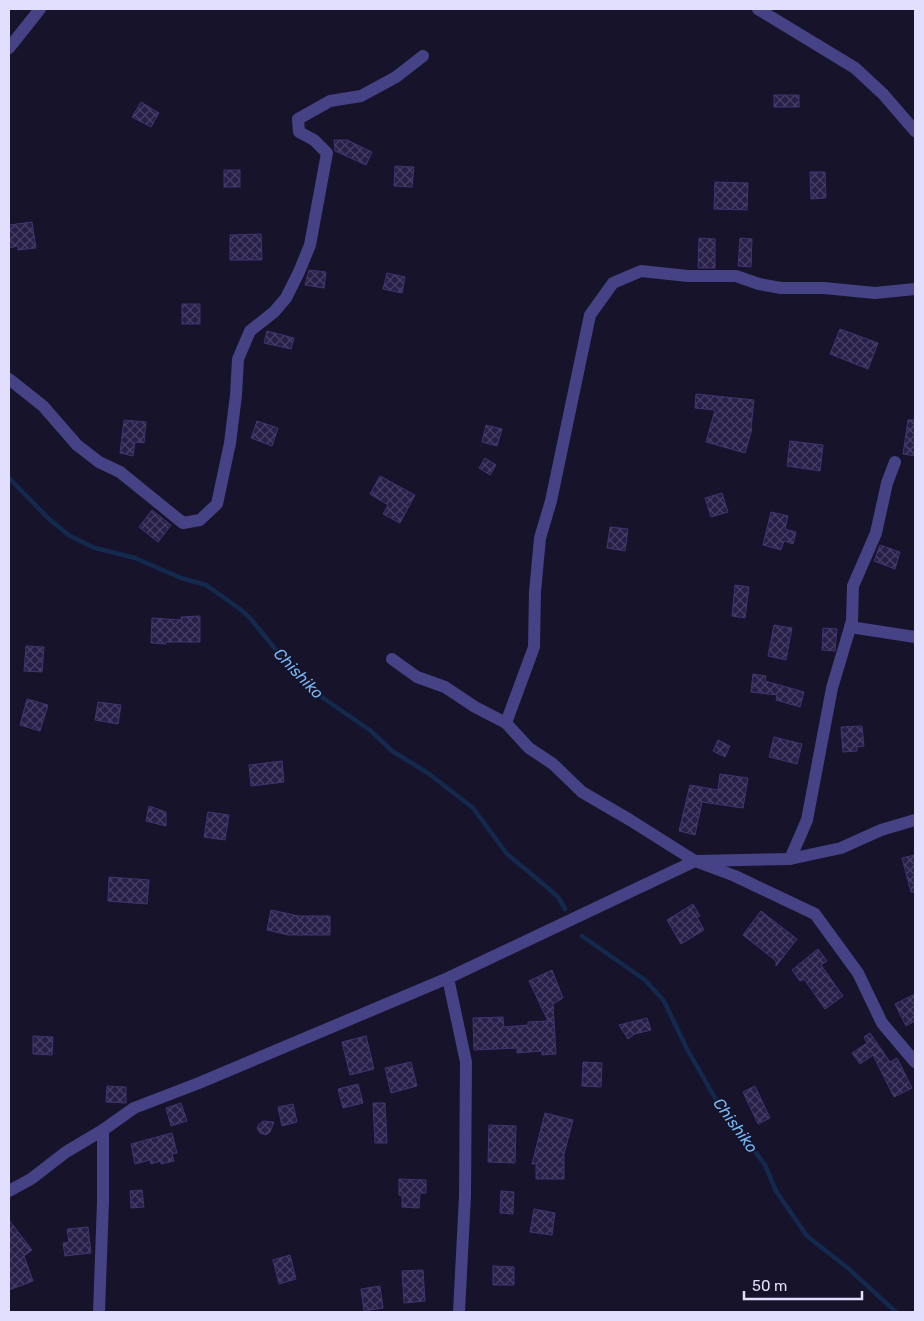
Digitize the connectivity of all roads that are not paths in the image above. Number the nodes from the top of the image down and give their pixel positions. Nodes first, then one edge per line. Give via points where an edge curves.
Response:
1 (40, 9) edge
2 (758, 9) edge
3 (9, 48) edge
4 (423, 56) dead end
5 (915, 131) edge
6 (915, 289) edge
7 (9, 379) edge
8 (895, 462) dead end
9 (850, 628) junction
10 (915, 637) edge
11 (392, 659) dead end
12 (506, 722) junction
13 (915, 820) edge
14 (790, 859) junction
15 (695, 861) junction
16 (448, 978) junction
17 (915, 1062) edge
18 (103, 1130) junction
19 (9, 1192) edge
20 (99, 1312) edge
21 (459, 1312) edge

1 - 3 street
2 - 5 street via 855,68
4 - 7 street via 396,77 361,96 330,102 298,119 299,132 314,140 327,153 310,244 286,298 250,331 238,359 230,443 217,504 200,520 183,523 120,472 100,462 78,445 43,406
6 - 12 street via 875,293 781,288 736,276 641,272 613,283 590,315 551,501 540,538 534,647
8 - 9 street via 876,533 853,586
9 - 10 street
9 - 14 street via 832,688 807,820
11 - 12 street via 417,677 445,687
12 - 15 street via 529,748 553,764 582,792
13 - 14 street via 881,830 841,848
14 - 15 street
15 - 16 street
15 - 17 street via 815,914 858,973 882,1023
16 - 18 street via 134,1108
16 - 21 street via 466,1062 465,1196
18 - 19 street
18 - 20 street

